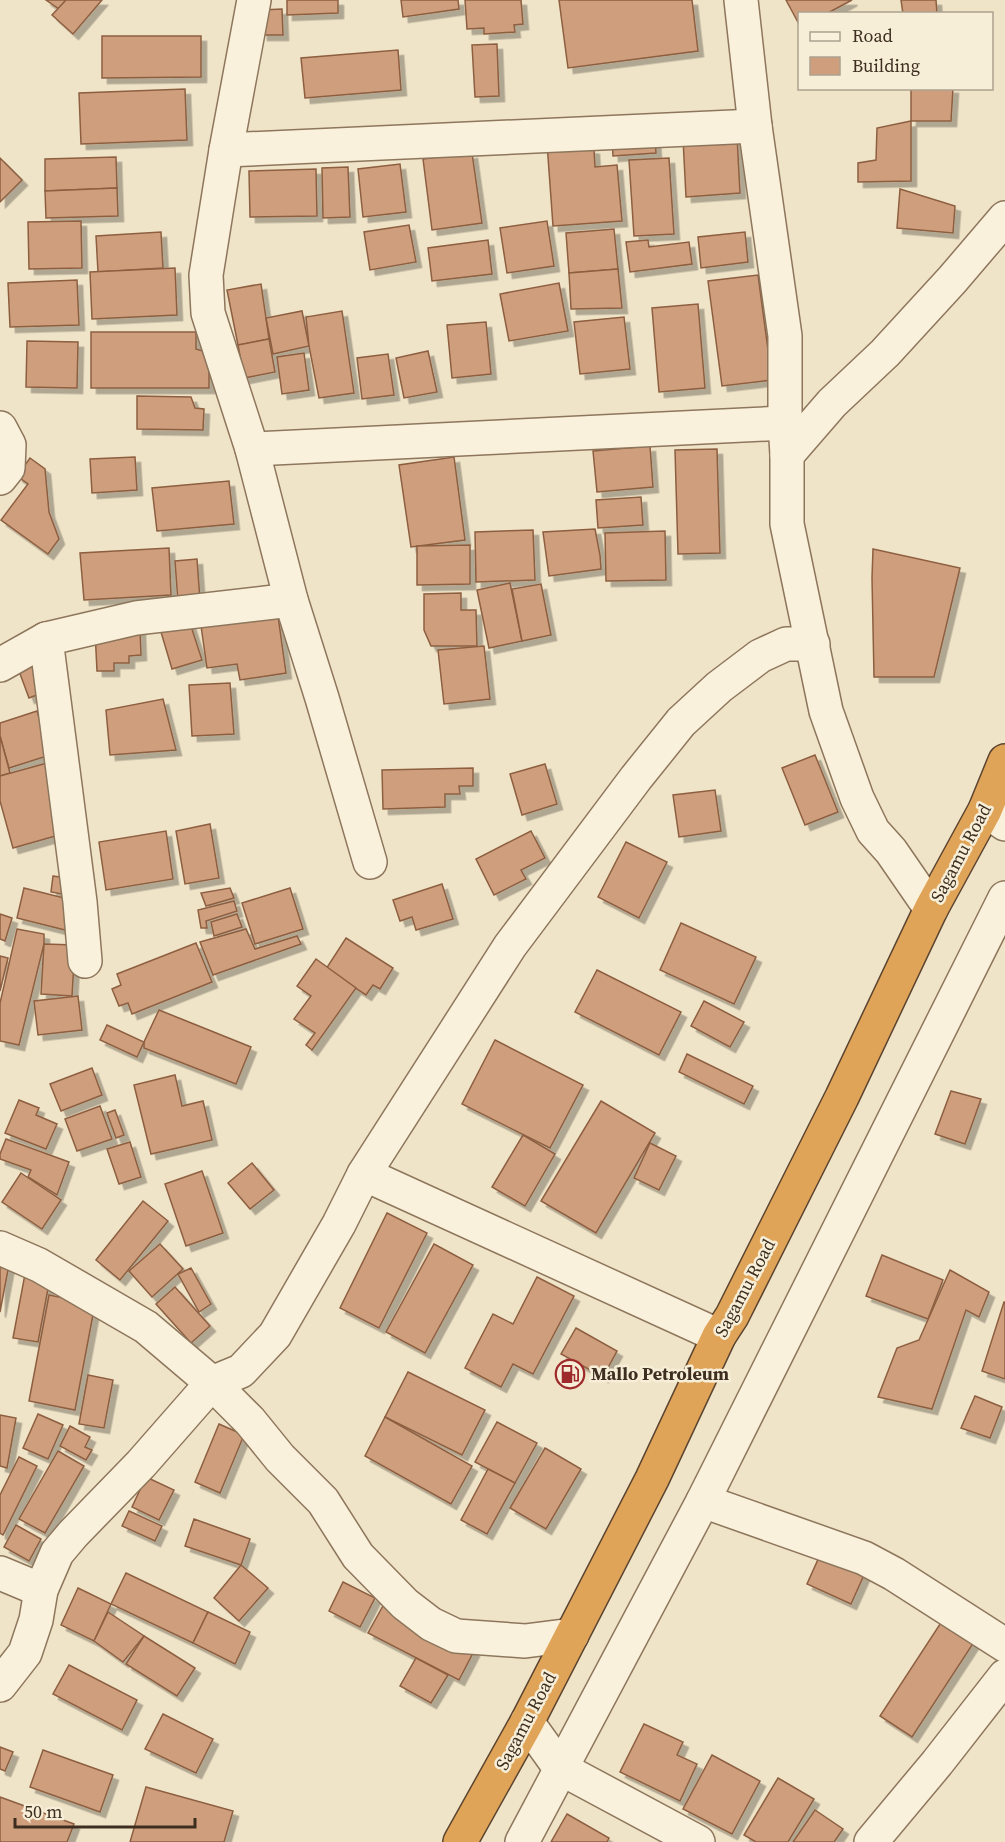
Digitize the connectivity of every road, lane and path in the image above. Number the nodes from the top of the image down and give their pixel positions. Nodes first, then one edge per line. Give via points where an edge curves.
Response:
1 (254, 0) edge
2 (741, 0) edge
3 (755, 126) junction
4 (226, 150) junction
5 (1005, 218) edge
6 (0, 428) edge
7 (786, 439) junction
8 (252, 448) junction
9 (0, 478) edge
10 (291, 600) junction
11 (46, 639) junction
12 (813, 644) junction
13 (0, 664) edge
14 (1005, 761) edge
15 (995, 817) edge
16 (370, 862) dead end
17 (1005, 898) edge
18 (932, 909) junction
19 (85, 962) dead end
20 (364, 1174) junction
21 (0, 1248) edge
22 (719, 1336) junction
23 (212, 1383) junction
24 (703, 1501) junction
25 (0, 1573) edge
26 (41, 1590) junction
27 (572, 1635) junction
28 (1005, 1645) edge
29 (1005, 1677) edge
30 (0, 1685) edge
31 (527, 1722) junction
32 (560, 1768) junction
33 (460, 1842) edge
34 (522, 1842) edge
35 (698, 1842) edge
36 (871, 1842) edge

1 - 4 street
2 - 3 street
3 - 4 street
3 - 7 street via 785,336
4 - 8 street via 207,275 208,313
5 - 7 street via 893,345 832,403
6 - 9 street via 9,445 8,468
7 - 8 street
7 - 12 street via 787,524
8 - 10 street
10 - 11 street via 136,618
10 - 16 street
11 - 13 street
11 - 19 street
12 - 18 street via 826,711 857,798 873,831
12 - 20 street via 786,644 760,656 681,722 510,946
14 - 15 highway, Sagamu Road
15 - 18 highway, Sagamu Road
17 - 24 street
18 - 22 highway, Sagamu Road via 842,1097
20 - 22 street
20 - 23 street via 275,1335 241,1371
21 - 23 street via 39,1265 146,1327
22 - 27 highway, Sagamu Road
23 - 26 street via 141,1464 72,1534 57,1553
23 - 27 street via 322,1501 358,1556 405,1604 431,1624 456,1636 525,1641
24 - 28 street via 864,1558
24 - 32 street
25 - 26 street
26 - 30 street via 25,1653
27 - 31 highway, Sagamu Road
29 - 36 street
31 - 32 street
31 - 33 highway, Sagamu Road
32 - 34 street
32 - 35 street

